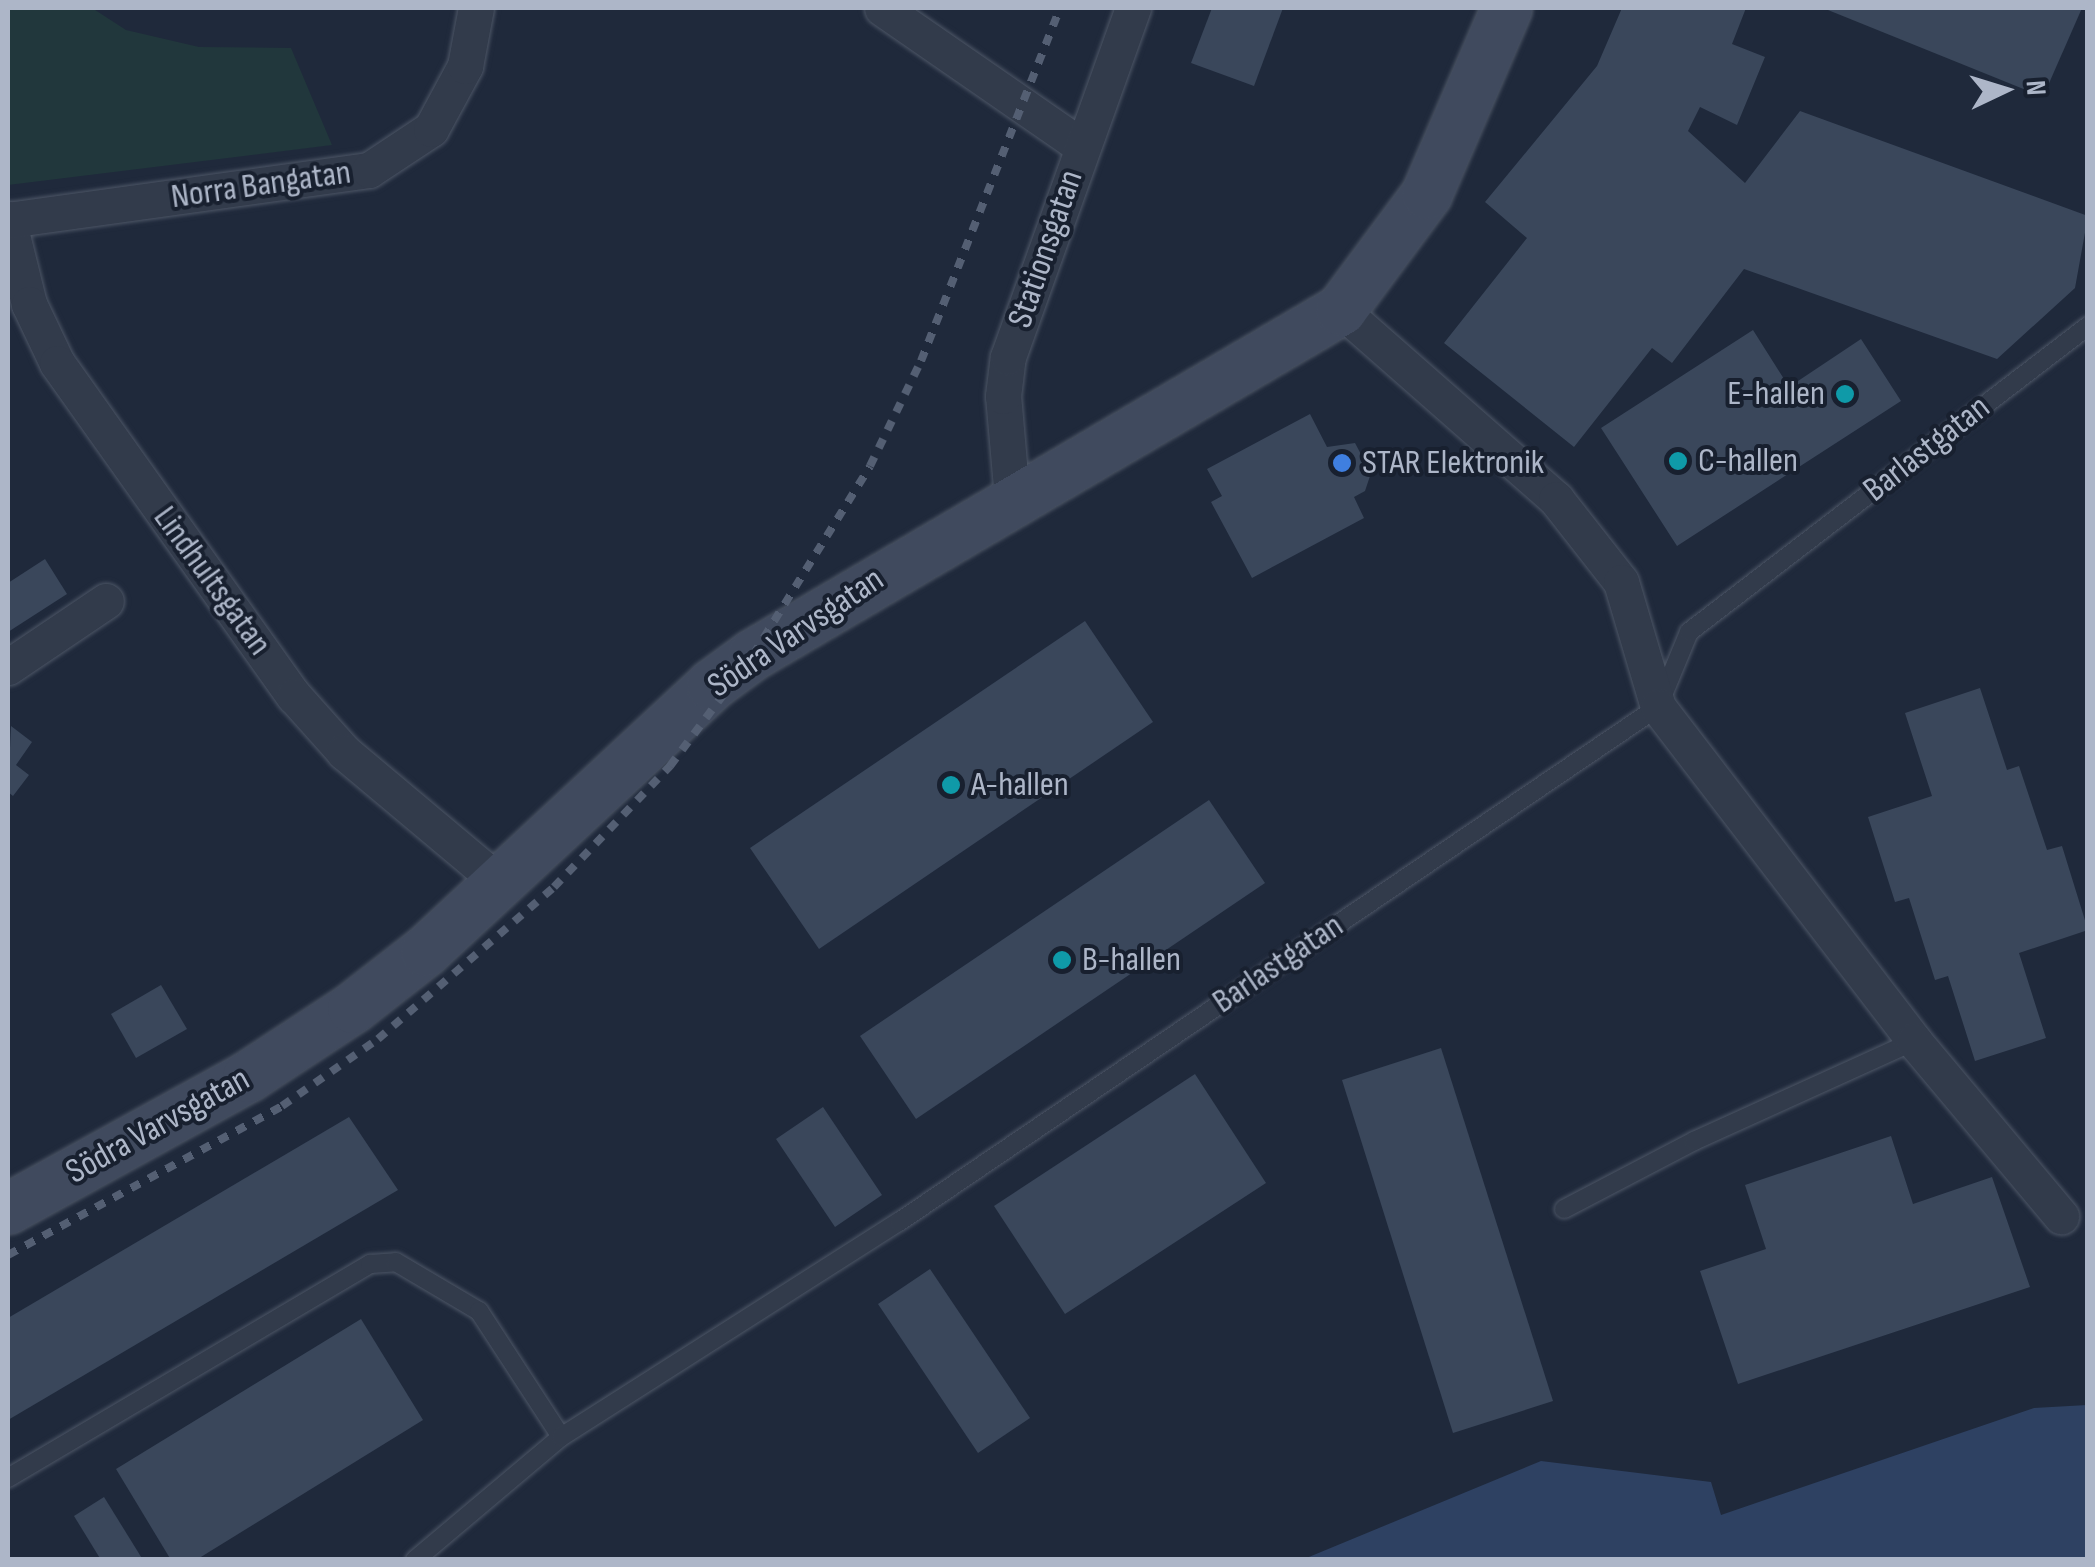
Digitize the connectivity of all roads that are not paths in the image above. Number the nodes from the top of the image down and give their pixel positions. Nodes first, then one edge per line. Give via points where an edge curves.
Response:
1 (476, 8) edge
2 (882, 8) edge
3 (1134, 8) edge
4 (1507, 8) edge
5 (1081, 146) junction
6 (8, 220) edge
7 (1341, 310) junction
8 (2088, 326) edge
9 (1012, 498) junction
10 (106, 601) dead end
11 (8, 666) edge
12 (1658, 707) junction
13 (500, 883) junction
14 (1914, 1041) junction
15 (8, 1208) edge
16 (1564, 1209) dead end
17 (2061, 1216) dead end
18 (561, 1436) junction
19 (8, 1478) edge
20 (415, 1560) edge

1 - 6 street, Norra Bangatan via 465,66 431,128 370,170
2 - 5 street
3 - 5 street, Stationsgatan
4 - 7 street, Södra Varvsgatan via 1427,194
5 - 9 street, Stationsgatan via 1008,357 1003,396
6 - 13 street, Lindhultsgatan via 29,304 57,363 294,696 344,752
7 - 9 street, Södra Varvsgatan
7 - 12 street via 1556,499 1621,582
8 - 12 lane, Barlastgatan via 1688,632
9 - 13 street, Södra Varvsgatan via 817,612 712,684
10 - 11 street
12 - 14 street
12 - 18 lane, Barlastgatan via 899,1222
13 - 15 street, Södra Varvsgatan via 426,951 263,1068
14 - 16 lane via 1694,1141
14 - 17 street
18 - 19 lane via 479,1311 396,1262 370,1264
18 - 20 lane, Barlastgatan

